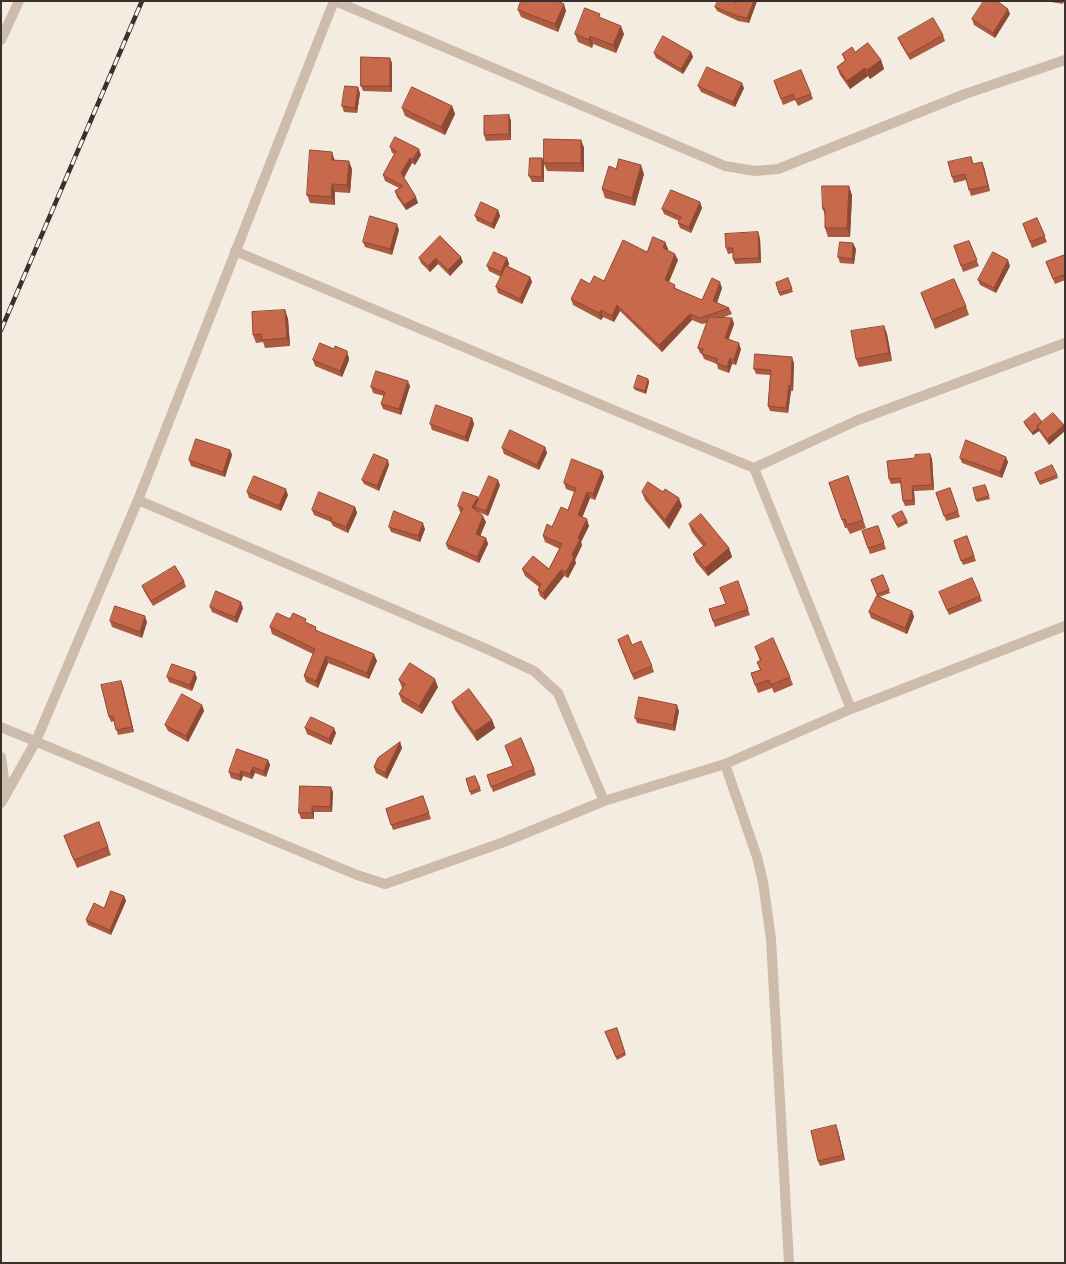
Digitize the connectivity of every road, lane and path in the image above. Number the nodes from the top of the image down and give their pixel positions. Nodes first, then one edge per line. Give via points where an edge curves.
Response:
1 (19, 1) edge
2 (334, 1) edge
3 (1, 40) edge
4 (1065, 60) edge
5 (235, 251) junction
6 (1065, 343) edge
7 (754, 468) junction
8 (138, 500) junction
9 (1065, 626) edge
10 (851, 709) junction
11 (1, 727) edge
12 (36, 741) junction
13 (1, 757) edge
14 (725, 764) junction
15 (3, 798) edge
16 (604, 801) junction
17 (790, 1263) edge

1 - 3 street
2 - 4 street via 724,166 755,171 778,169 965,94
2 - 5 street
5 - 7 street
5 - 8 street
6 - 7 street via 858,420
7 - 10 street
8 - 12 street
8 - 16 street via 534,671 558,693
9 - 10 street
10 - 14 street
11 - 12 street
12 - 15 street
12 - 16 street via 357,875 385,884 504,842
13 - 15 street
14 - 16 street
14 - 17 street via 763,882 771,939

